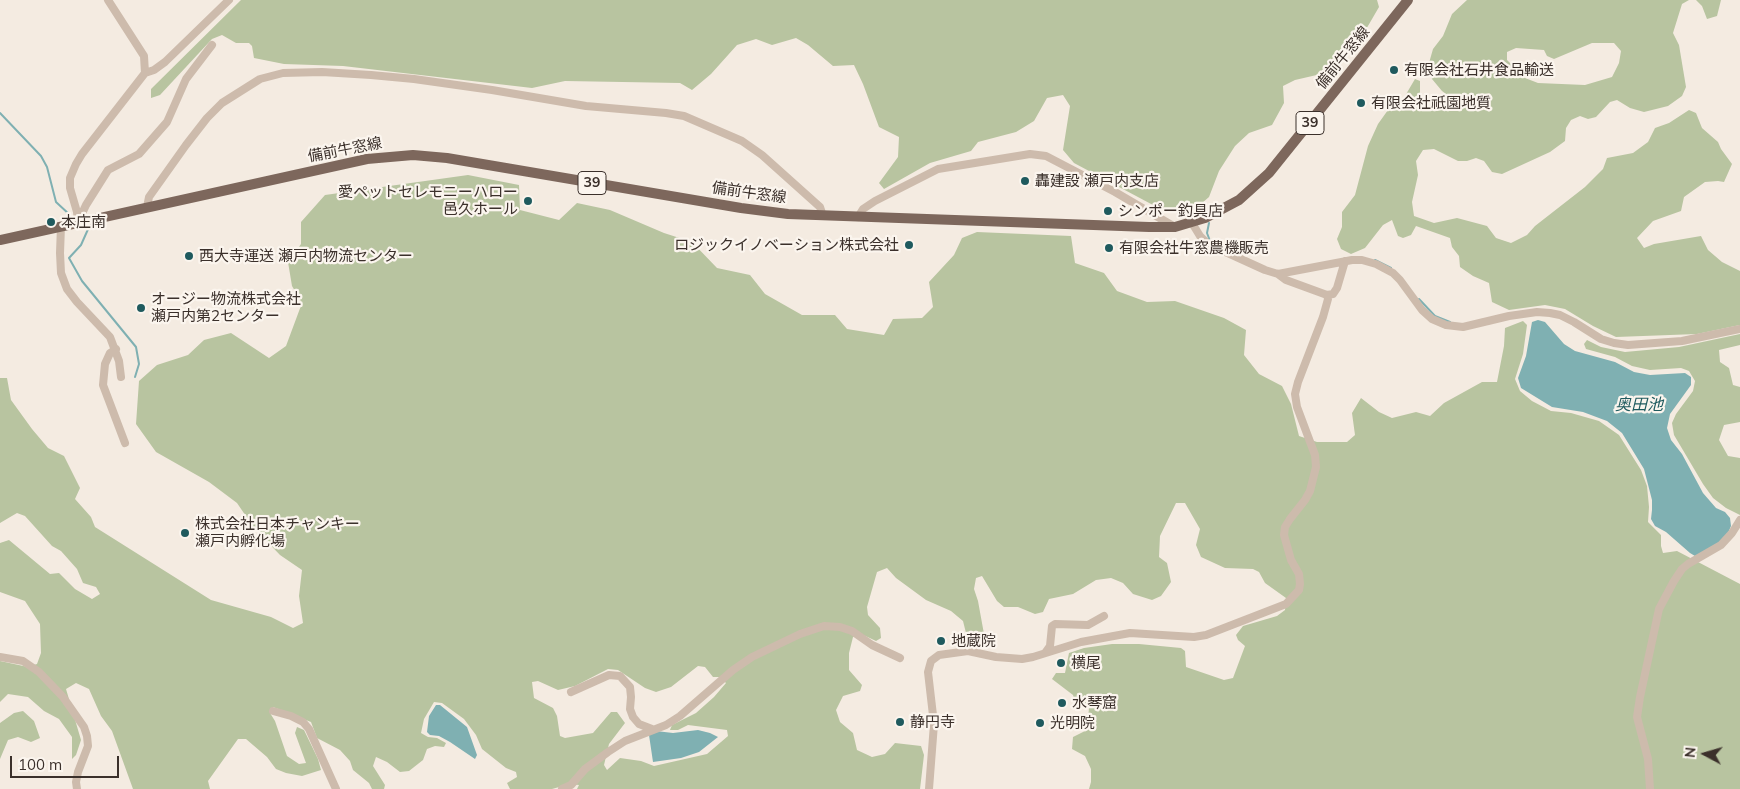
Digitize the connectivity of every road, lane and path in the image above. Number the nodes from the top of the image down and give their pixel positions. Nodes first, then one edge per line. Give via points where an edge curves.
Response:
1 (108, 0) edge
2 (229, 0) edge
3 (1408, 0) edge
4 (212, 45) dead end
5 (145, 74) junction
6 (147, 207) junction
7 (823, 216) junction
8 (858, 217) junction
9 (78, 222) junction
10 (1192, 223) junction
11 (61, 226) junction
12 (1175, 227) junction
13 (0, 240) edge
14 (1345, 261) junction
15 (1278, 274) junction
16 (1327, 295) junction
17 (1740, 330) edge
18 (116, 349) junction
19 (121, 377) dead end
20 (125, 443) dead end
21 (1740, 520) edge
22 (1104, 616) dead end
23 (1045, 653) junction
24 (0, 657) edge
25 (900, 658) dead end
26 (571, 692) dead end
27 (273, 711) dead end
28 (652, 729) junction
29 (77, 789) edge
30 (336, 789) edge
31 (562, 789) edge
32 (929, 789) edge
33 (1650, 789) edge

1 - 5 street via 144,56
2 - 5 street via 165,62
3 - 10 main road, 備前牛窓線 / 39 via 1269,173 1239,200
4 - 9 street via 186,79 167,122 139,154 108,170
5 - 9 street via 76,164 70,188
6 - 7 main road, 備前牛窓線 / 39 via 367,159 413,155 740,208
6 - 7 street via 149,197 186,145 222,103 260,79 282,73 322,72 414,80 586,106 684,116 742,141 762,155 820,207
6 - 9 main road, 備前牛窓線 / 39
7 - 8 main road, 備前牛窓線 / 39
8 - 12 main road, 備前牛窓線 / 39
8 - 12 street via 875,201 938,169 1030,154 1046,156
9 - 11 main road, 備前牛窓線 / 39
10 - 12 main road, 備前牛窓線 / 39
10 - 15 street via 1208,244
11 - 13 main road, 備前牛窓線 / 39
11 - 18 street via 61,273 67,289 110,336
14 - 15 street
14 - 16 street via 1337,288 1333,294
14 - 17 street via 1362,260 1393,273 1422,310 1446,325 1463,327 1509,316 1550,313 1560,315 1602,339 1628,345 1682,341
15 - 16 street
16 - 23 street via 1323,317 1295,394 1316,467 1310,492 1285,527 1287,550 1299,574 1299,590 1293,598 1268,612 1206,635 1130,633
18 - 19 street
18 - 20 street via 105,364 103,384
21 - 33 street via 1721,545 1682,569 1659,609 1638,717 1648,759
22 - 23 street via 1088,624 1055,624
23 - 32 street via 1009,659 968,651 939,655 931,660 928,672 934,724
24 - 29 street via 24,661 39,672 63,697 84,727 88,746 78,772
25 - 28 street via 852,632 824,626 752,657 680,716
26 - 28 street via 609,676 620,676 630,688 633,717 639,724
27 - 30 street via 291,716 309,729
28 - 31 street via 608,752 584,769 571,785

